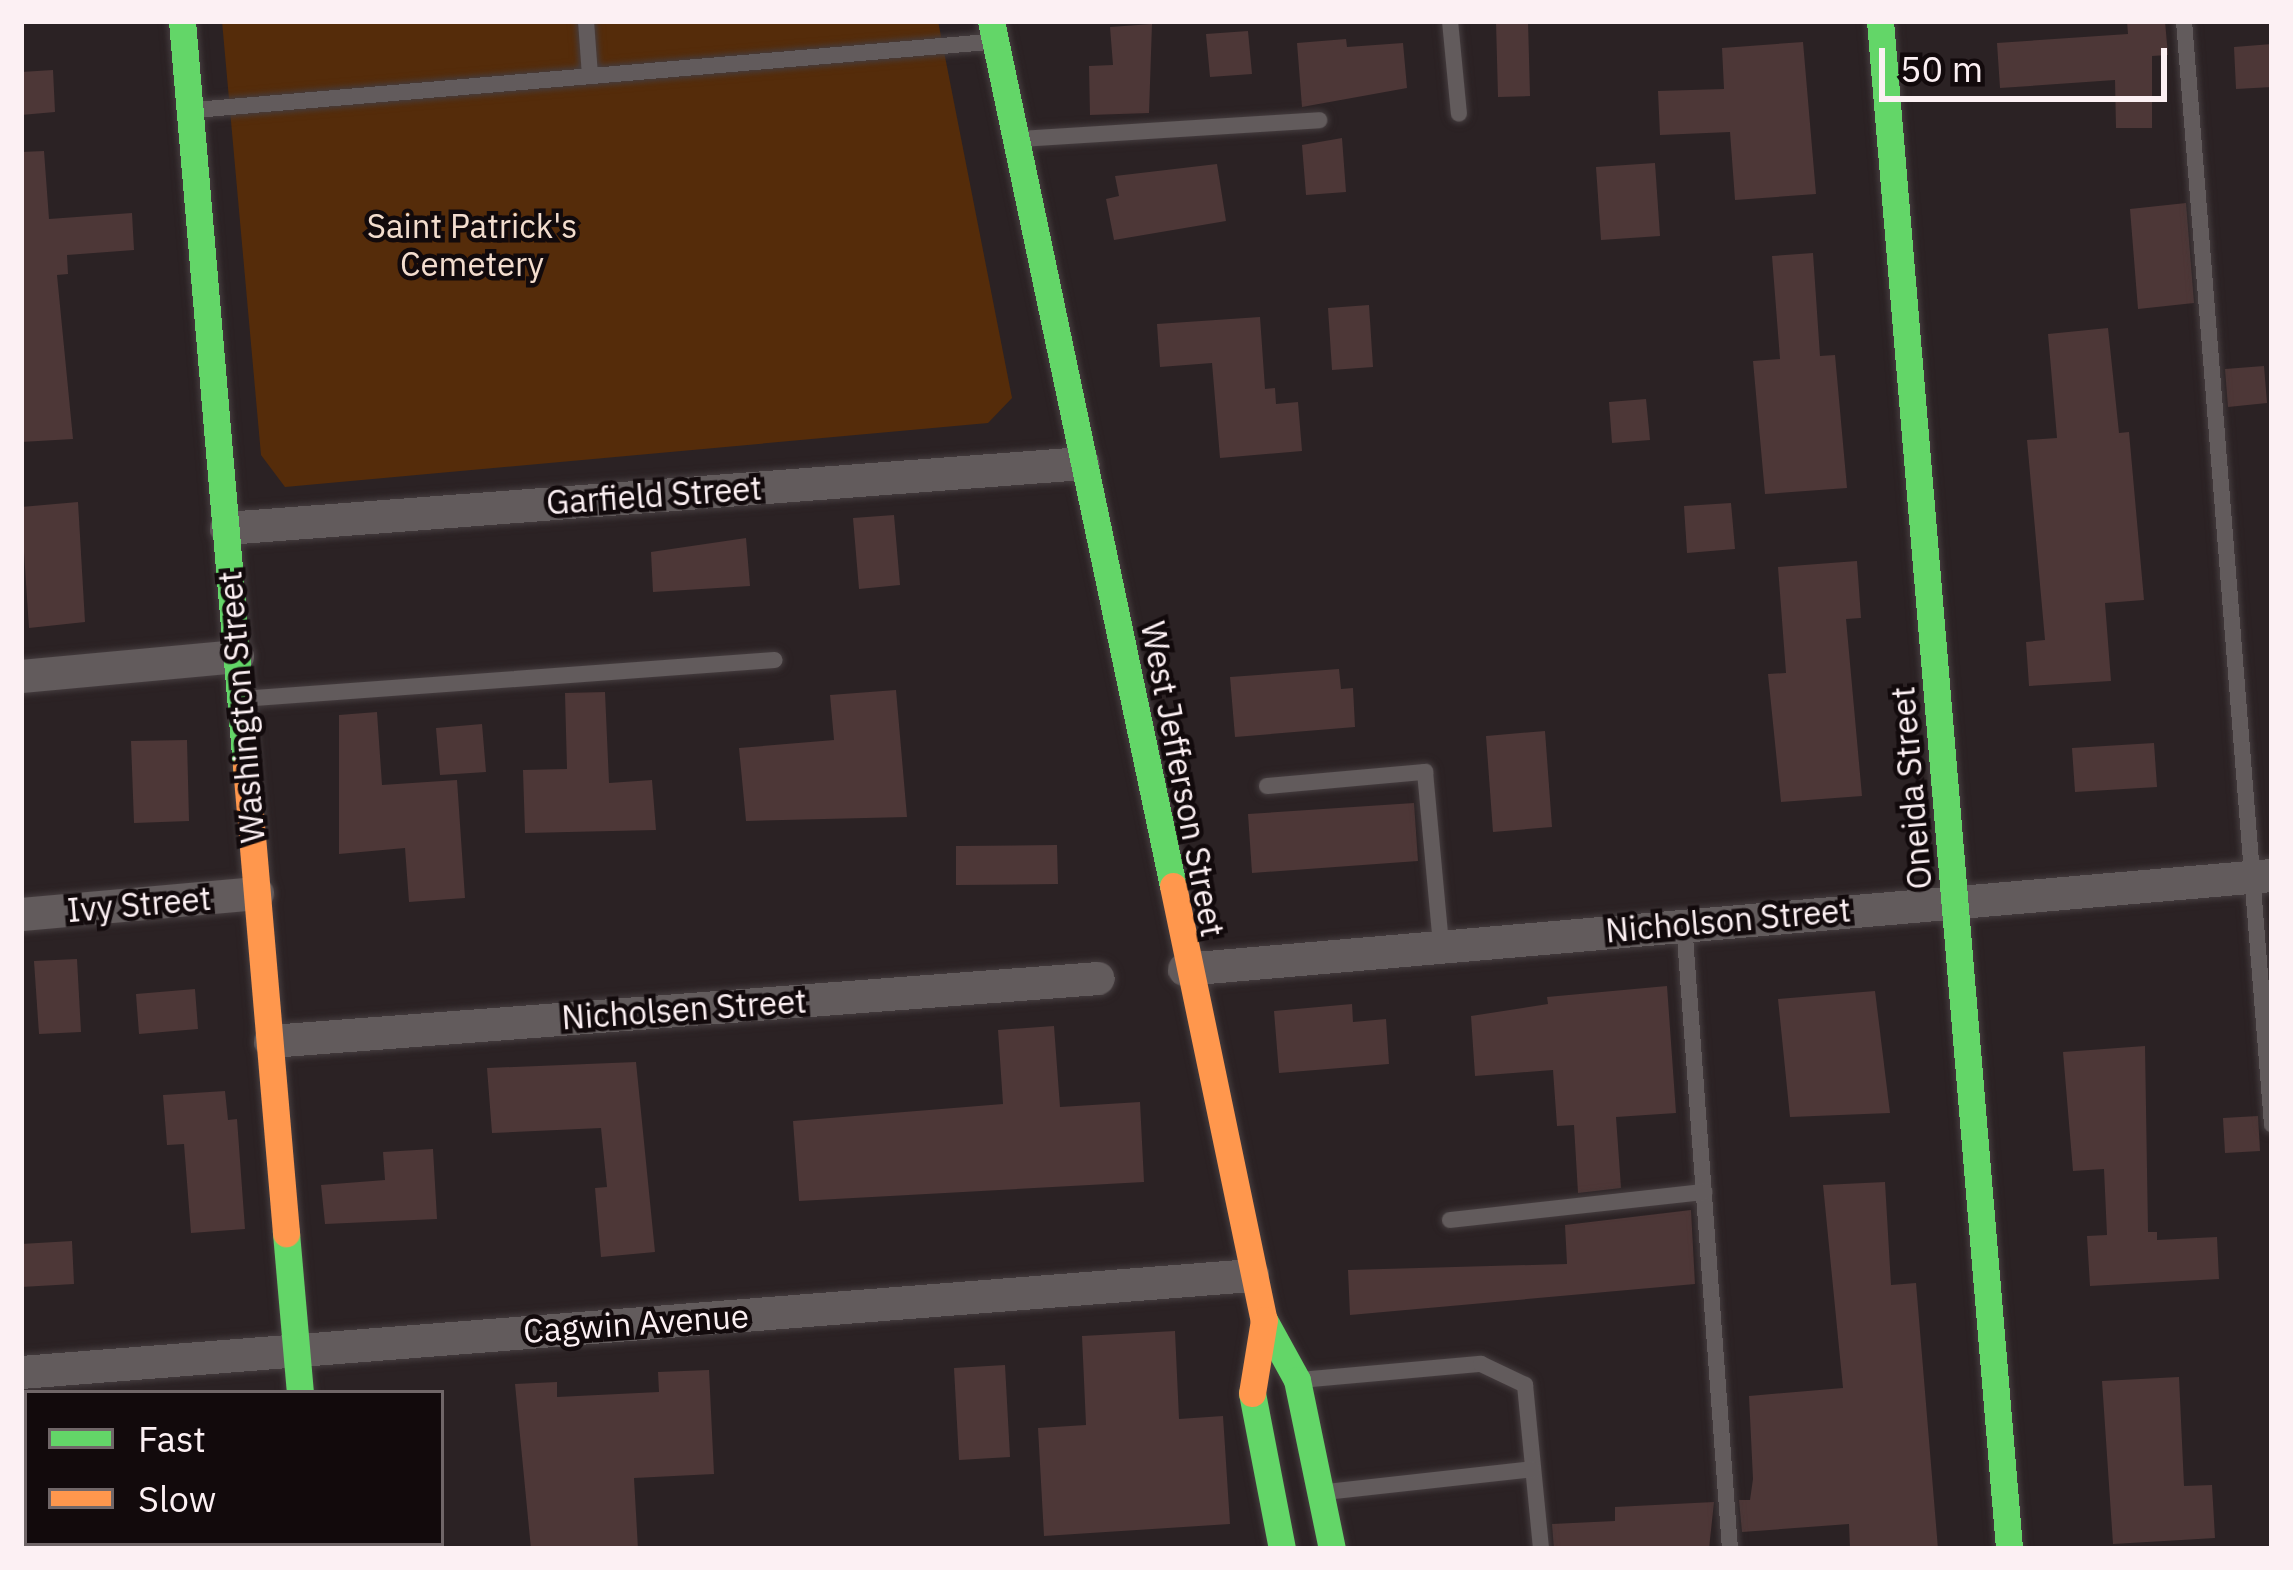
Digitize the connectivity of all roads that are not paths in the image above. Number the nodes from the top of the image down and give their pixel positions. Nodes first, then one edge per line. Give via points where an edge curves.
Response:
1 (182, 21) edge
2 (586, 21) edge
3 (1450, 21) edge
4 (1880, 21) edge
5 (2183, 21) edge
6 (993, 31) edge
7 (590, 76) junction
8 (190, 110) junction
9 (1459, 114) dead end
10 (1319, 120) dead end
11 (1016, 139) junction
12 (1083, 463) junction
13 (226, 528) junction
14 (237, 656) junction
15 (775, 660) dead end
16 (21, 676) edge
17 (240, 699) junction
18 (1267, 786) dead end
19 (2261, 876) edge
20 (257, 893) junction
21 (1957, 899) junction
22 (21, 914) edge
23 (1684, 923) junction
24 (1442, 946) junction
25 (1184, 969) junction
26 (1098, 978) dead end
27 (270, 1041) junction
28 (2272, 1124) edge
29 (1704, 1192) junction
30 (1450, 1220) dead end
31 (1252, 1275) junction
32 (1264, 1320) junction
33 (297, 1349) junction
34 (21, 1372) edge
35 (1298, 1380) junction
36 (300, 1390) edge
37 (1533, 1469) junction
38 (1320, 1492) junction
39 (1282, 1549) edge
40 (1332, 1549) edge
41 (1541, 1549) edge
42 (1730, 1549) edge
43 (2009, 1549) edge

1 - 8 street, Washington Street
2 - 7 lane
3 - 9 lane
4 - 21 street, Oneida Street
5 - 19 lane
6 - 7 lane
6 - 11 street, West Jefferson Street
7 - 8 lane
8 - 13 street, Washington Street
10 - 11 lane
11 - 12 street, West Jefferson Street
12 - 13 street, Garfield Street
12 - 25 street, West Jefferson Street
13 - 14 street, Washington Street
14 - 16 street
14 - 17 street, Washington Street
15 - 17 lane
17 - 20 street, Washington Street
18 - 24 lane via 1425,772
19 - 21 street, Nicholson Street
19 - 28 lane
20 - 22 street, Ivy Street
20 - 27 street, Washington Street
21 - 23 street, Nicholson Street
21 - 43 street, Oneida Street
23 - 24 street, Nicholson Street
23 - 29 lane
24 - 25 street, Nicholson Street
25 - 31 street, West Jefferson Street
26 - 27 street, Nicholsen Street
27 - 33 street, Washington Street
29 - 30 lane
29 - 42 lane
31 - 32 street, West Jefferson Street
31 - 33 street, Cagwin Avenue
32 - 35 street
32 - 39 street, West Jefferson Street via 1250,1381
33 - 34 street, Cagwin Avenue
33 - 36 street, Washington Street
35 - 37 lane via 1480,1364 1525,1385
35 - 38 street
37 - 38 lane
37 - 41 lane
38 - 40 street

